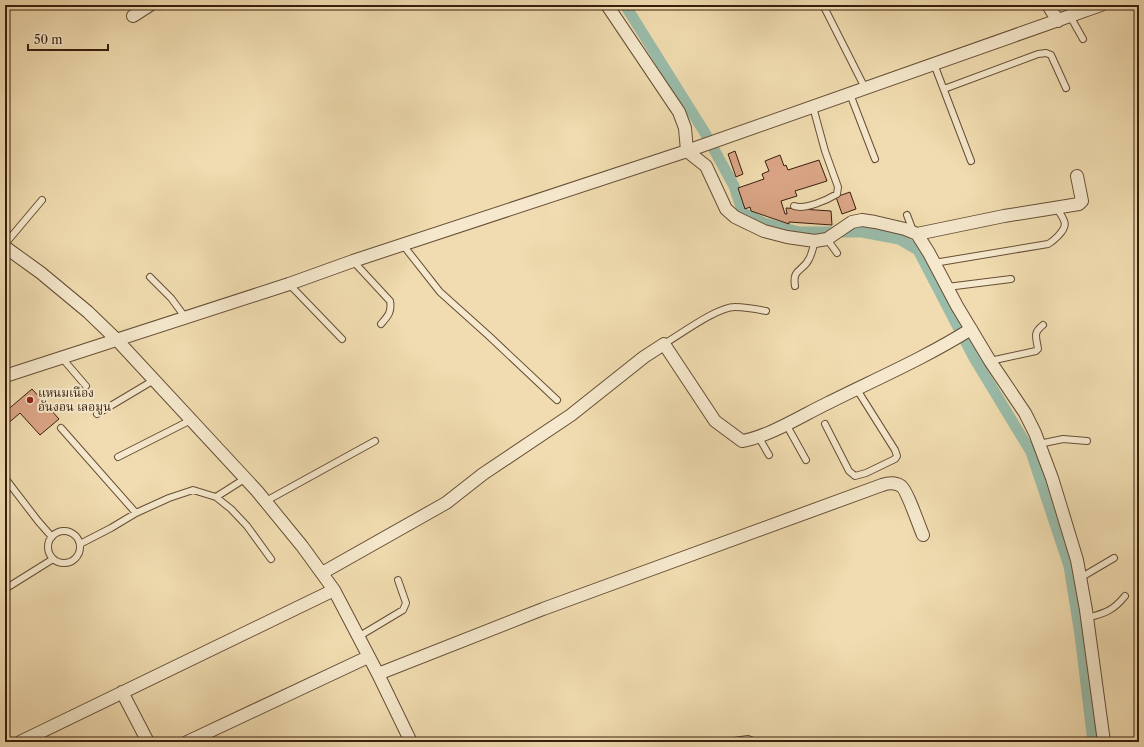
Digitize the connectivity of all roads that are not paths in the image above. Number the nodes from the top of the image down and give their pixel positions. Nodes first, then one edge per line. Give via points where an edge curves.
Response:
1 (150, 5) edge
2 (607, 5) edge
3 (823, 5) edge
4 (1048, 5) edge
5 (1101, 5) edge
6 (133, 16) dead end
7 (1070, 16) junction
8 (1058, 21) junction
9 (1083, 39) dead end
10 (934, 64) junction
11 (865, 88) junction
12 (1066, 88) dead end
13 (944, 89) junction
14 (850, 94) junction
15 (813, 107) junction
16 (692, 149) junction
17 (876, 159) dead end
18 (971, 161) dead end
19 (1077, 176) dead end
20 (42, 200) dead end
21 (794, 206) dead end
22 (1056, 208) junction
23 (907, 215) dead end
24 (835, 233) junction
25 (915, 234) junction
26 (815, 241) junction
27 (5, 244) edge
28 (403, 245) junction
29 (5, 247) edge
30 (837, 253) dead end
31 (352, 261) junction
32 (934, 263) junction
33 (150, 277) dead end
34 (1011, 279) dead end
35 (289, 284) junction
36 (795, 286) dead end
37 (947, 287) junction
38 (766, 310) dead end
39 (185, 317) junction
40 (381, 324) dead end
41 (1043, 325) dead end
42 (964, 334) junction
43 (342, 339) dead end
44 (117, 340) junction
45 (664, 344) junction
46 (62, 358) junction
47 (990, 361) junction
48 (5, 376) edge
49 (154, 380) junction
50 (86, 386) dead end
51 (856, 388) junction
52 (557, 400) dead end
53 (97, 414) dead end
54 (191, 420) junction
55 (786, 424) junction
56 (825, 424) dead end
57 (61, 428) dead end
58 (758, 436) junction
59 (375, 441) dead end
60 (1087, 441) dead end
61 (1039, 444) junction
62 (769, 455) dead end
63 (118, 457) dead end
64 (806, 460) dead end
65 (5, 478) edge
66 (246, 478) junction
67 (216, 497) junction
68 (266, 501) junction
69 (136, 512) junction
70 (923, 535) dead end
71 (52, 536) junction
72 (80, 544) junction
73 (1114, 558) dead end
74 (53, 559) junction
75 (271, 559) dead end
76 (322, 573) junction
77 (1080, 578) junction
78 (398, 580) dead end
79 (5, 589) edge
80 (334, 590) junction
81 (1125, 596) dead end
82 (1087, 618) junction
83 (358, 637) junction
84 (368, 657) junction
85 (378, 674) junction
86 (122, 692) junction
87 (20, 742) edge
88 (148, 742) edge
89 (187, 742) edge
90 (411, 742) edge
91 (727, 742) edge
92 (756, 742) edge
93 (1104, 742) edge

1 - 6 street
2 - 16 street via 679,112
3 - 11 lane
4 - 8 street
5 - 7 street
7 - 8 street
7 - 9 lane
8 - 10 street
10 - 11 street
10 - 13 lane
11 - 14 street
12 - 13 lane via 1051,55 1046,53
13 - 18 lane
14 - 15 street
14 - 17 lane
15 - 16 street
15 - 21 lane via 838,186 837,194 810,205
16 - 26 street via 706,166 726,209 735,217 764,231
16 - 28 street
19 - 22 street via 1082,203
20 - 27 lane
22 - 25 street
22 - 32 lane via 1066,226 1048,244
23 - 25 lane
24 - 25 street via 852,222 862,220 905,229
24 - 26 street
24 - 30 lane
25 - 32 street
26 - 36 lane via 809,259 796,273
28 - 31 street
28 - 52 lane via 440,292
29 - 44 street via 88,312
31 - 35 street
31 - 40 lane via 390,301 392,308
32 - 37 street
33 - 39 lane
34 - 37 lane
35 - 39 street
35 - 43 lane
37 - 42 street
38 - 45 lane via 726,308
39 - 44 street
41 - 47 lane via 1036,333 1036,351
42 - 47 street
42 - 51 street
44 - 46 street
44 - 49 street
45 - 58 street via 715,421 742,441
45 - 76 street via 571,415 483,474 446,503
46 - 48 street
46 - 50 lane
47 - 61 street via 1025,413
49 - 53 lane
49 - 54 street
51 - 55 street
51 - 56 lane via 895,450 895,459 855,476 849,471
54 - 63 lane
54 - 66 street
55 - 58 street
55 - 64 lane
57 - 69 lane
58 - 62 lane
59 - 68 lane
60 - 61 lane via 1063,439
61 - 77 street via 1078,560
65 - 71 lane
66 - 67 lane
66 - 68 street
67 - 69 lane via 193,490
67 - 75 lane via 247,526
68 - 76 street
69 - 72 lane
70 - 85 street via 901,486 893,483 882,484
71 - 72 lane via 58,532 71,533
71 - 74 lane via 48,549
72 - 74 lane via 78,555 72,561 62,563
73 - 77 lane
74 - 79 lane
76 - 80 street
77 - 82 street
78 - 83 lane via 406,603 403,610
80 - 83 street
80 - 86 street
81 - 82 lane via 1108,612
82 - 93 street
83 - 84 street
84 - 85 street
84 - 89 street
85 - 90 street
86 - 87 street
86 - 88 street
91 - 92 lane via 748,739

